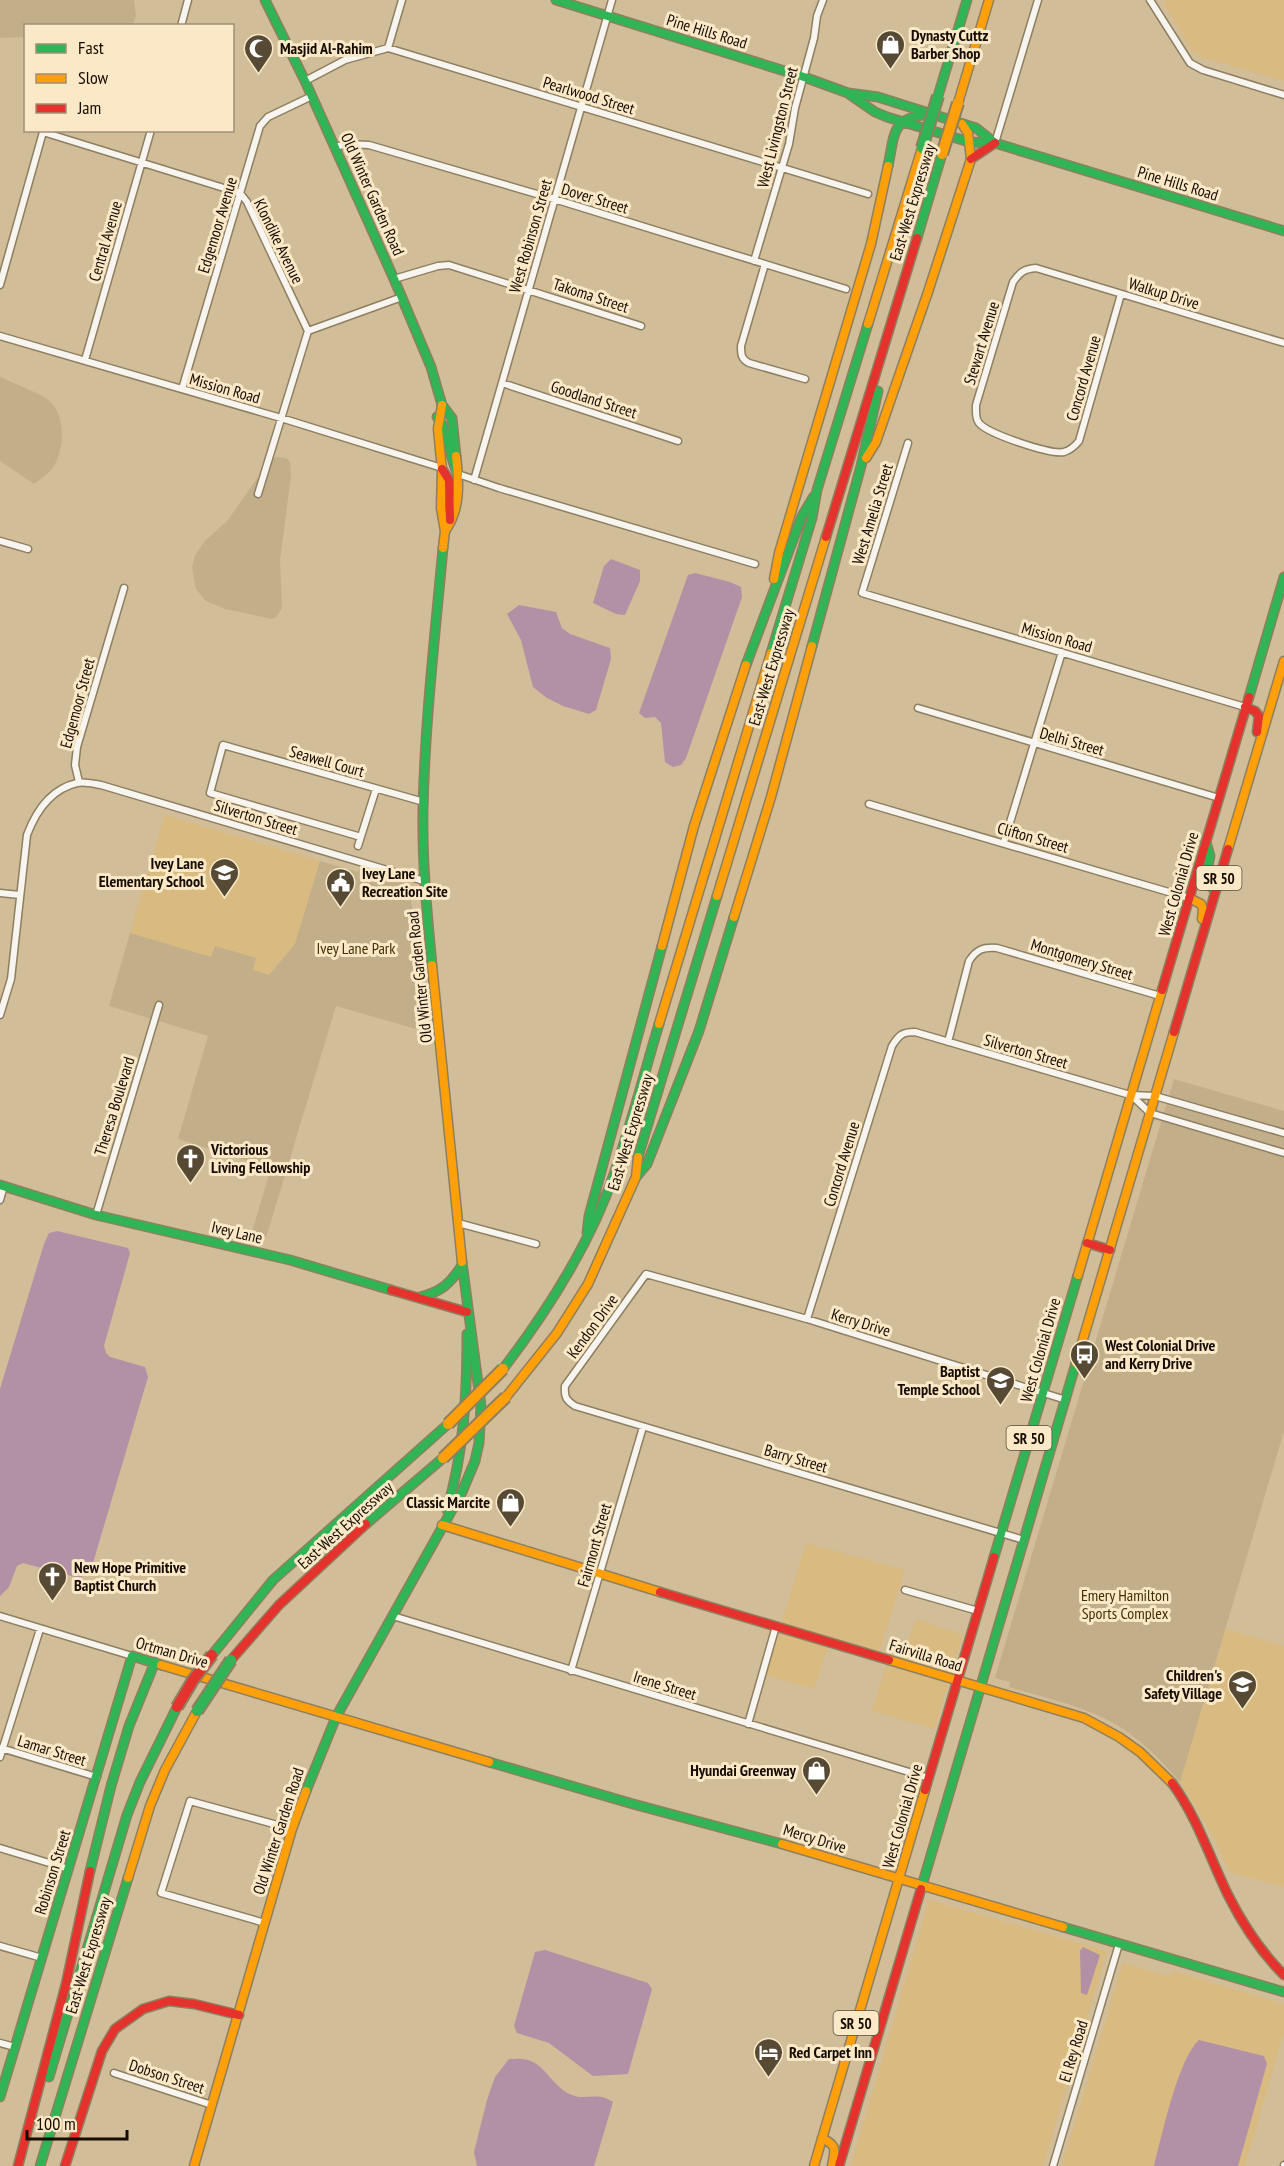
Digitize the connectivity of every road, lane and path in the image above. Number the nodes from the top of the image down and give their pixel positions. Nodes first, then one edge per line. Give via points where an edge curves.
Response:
1 (188, 0) edge
2 (266, 0) edge
3 (402, 0) edge
4 (556, 0) edge
5 (612, 0) edge
6 (823, 0) edge
7 (967, 0) edge
8 (989, 0) edge
9 (1038, 0) edge
10 (1150, 0) edge
11 (607, 16) junction
12 (182, 24) edge
13 (388, 48) junction
14 (804, 77) junction
15 (305, 81) junction
16 (848, 93) junction
17 (1284, 95) edge
18 (312, 96) junction
19 (581, 107) junction
20 (929, 114) junction
21 (900, 121) junction
22 (962, 124) junction
23 (150, 132) edge
24 (969, 142) junction
25 (995, 143) junction
26 (335, 147) junction
27 (971, 159) junction
28 (142, 163) junction
29 (782, 169) junction
30 (240, 193) junction
31 (868, 194) dead end
32 (554, 199) junction
33 (1284, 231) edge
34 (754, 261) junction
35 (765, 264) junction
36 (1036, 268) joint
37 (394, 279) junction
38 (0, 285) edge
39 (529, 289) junction
40 (846, 289) dead end
41 (1121, 294) junction
42 (402, 297) junction
43 (641, 326) dead end
44 (308, 331) junction
45 (0, 336) edge
46 (1284, 343) edge
47 (881, 359) junction
48 (85, 360) junction
49 (805, 379) dead end
50 (502, 382) junction
51 (182, 389) junction
52 (442, 405) junction
53 (437, 417) junction
54 (281, 418) junction
55 (678, 441) dead end
56 (908, 443) dead end
57 (1053, 452) joint
58 (861, 466) junction
59 (442, 468) junction
60 (458, 474) junction
61 (474, 480) junction
62 (817, 490) junction
63 (258, 494) dead end
64 (447, 527) junction
65 (0, 541) edge
66 (28, 549) dead end
67 (755, 564) dead end
68 (1284, 577) edge
69 (124, 588) dead end
70 (861, 593) joint
71 (771, 597) junction
72 (1062, 652) junction
73 (1284, 661) edge
74 (1245, 707) junction
75 (918, 708) dead end
76 (1034, 744) junction
77 (1252, 770) junction
78 (79, 783) junction
79 (376, 789) junction
80 (1219, 798) junction
81 (424, 802) junction
82 (869, 804) dead end
83 (361, 837) junction
84 (1004, 842) junction
85 (1206, 842) junction
86 (358, 846) dead end
87 (424, 881) junction
88 (1215, 890) junction
89 (0, 893) edge
90 (20, 895) junction
91 (1189, 898) junction
92 (1196, 957) junction
93 (1160, 996) junction
94 (159, 1005) dead end
95 (0, 1016) edge
96 (915, 1032) joint
97 (948, 1042) junction
98 (1130, 1095) junction
99 (1155, 1096) junction
100 (1150, 1113) junction
101 (1284, 1133) edge
102 (1284, 1153) edge
103 (636, 1178) junction
104 (2, 1186) edge
105 (0, 1200) edge
106 (96, 1215) junction
107 (458, 1223) junction
108 (586, 1239) junction
109 (536, 1244) dead end
110 (1087, 1244) junction
111 (1110, 1250) junction
112 (462, 1265) junction
113 (646, 1275) joint
114 (419, 1298) junction
115 (467, 1312) junction
116 (807, 1319) junction
117 (1043, 1393) junction
118 (564, 1395) joint
119 (1066, 1400) junction
120 (643, 1427) junction
121 (442, 1525) junction
122 (1001, 1533) junction
123 (1024, 1540) junction
124 (599, 1574) junction
125 (905, 1590) dead end
126 (978, 1611) junction
127 (0, 1616) edge
128 (393, 1616) junction
129 (776, 1626) junction
130 (40, 1629) junction
131 (132, 1656) junction
132 (155, 1662) junction
133 (571, 1671) junction
134 (957, 1680) junction
135 (980, 1687) junction
136 (336, 1717) junction
137 (748, 1724) junction
138 (1, 1749) edge
139 (0, 1757) edge
140 (97, 1777) junction
141 (929, 1778) junction
142 (292, 1829) junction
143 (0, 1848) edge
144 (69, 1869) junction
145 (899, 1879) junction
146 (922, 1886) junction
147 (265, 1923) junction
148 (1119, 1944) junction
149 (0, 1946) edge
150 (42, 1958) junction
151 (1283, 1975) edge
152 (1283, 1992) edge
153 (239, 2015) junction
154 (0, 2043) edge
155 (15, 2048) junction
156 (114, 2073) dead end
157 (0, 2097) edge
158 (212, 2104) junction
159 (822, 2138) junction
160 (20, 2166) edge
161 (40, 2166) edge
162 (65, 2166) edge
163 (194, 2166) edge
164 (814, 2166) edge
165 (832, 2166) edge
166 (839, 2166) edge
167 (1053, 2166) edge

1 - 12 street
2 - 15 main road, Old Winter Garden Road
3 - 13 street
4 - 11 main road, Pine Hills Road
5 - 11 street, West Robinson Street
6 - 14 street, West Livingston Street
7 - 62 main road, East-West Expressway, bridge
8 - 47 main road, East-West Expressway, bridge
9 - 25 street
10 - 17 street via 1190,63
11 - 14 main road, Pine Hills Road
11 - 19 street, West Robinson Street
13 - 15 street via 345,60
13 - 19 street, Pearlwood Street
14 - 16 main road, Pine Hills Road
14 - 29 street, West Livingston Street
15 - 18 main road, Old Winter Garden Road
16 - 20 main road, Pine Hills Road
16 - 21 main road, Pine Hills Road via 875,112
18 - 26 main road, Old Winter Garden Road
18 - 30 street, Edgemoor Avenue via 268,117 260,126
19 - 29 street, Pearlwood Street
19 - 32 street, West Robinson Street
20 - 21 main road
20 - 22 main road, Pine Hills Road
21 - 24 main road, Pine Hills Road
21 - 71 main road via 871,244 779,553
22 - 24 main road
22 - 25 main road, Pine Hills Road via 976,128
23 - 28 street, Central Avenue
24 - 25 main road, Pine Hills Road
24 - 27 main road
25 - 27 main road
25 - 33 main road, Pine Hills Road
26 - 32 street, Dover Street via 369,145
26 - 37 main road, Old Winter Garden Road
27 - 58 main road via 876,442
28 - 30 street, Klondike Avenue
28 - 38 street, Klondike Avenue via 44,132
28 - 48 street, Central Avenue
29 - 31 street, Pearlwood Street
29 - 34 street, West Livingston Street
30 - 44 street, Klondike Avenue
30 - 51 street, Edgemoor Avenue
32 - 34 street, Dover Street
32 - 39 street, West Robinson Street
34 - 35 street, Dover Street
35 - 40 street, Dover Street
35 - 49 street via 741,346 742,358
36 - 41 street, Walkup Drive
36 - 57 street, Stewart Avenue via 1026,268 1013,282 976,415 980,424 993,432
37 - 39 street, Takoma Street via 449,266
37 - 42 main road, Old Winter Garden Road
39 - 43 street, Takoma Street
39 - 50 street, West Robinson Street
41 - 46 street, Walkup Drive
41 - 57 street, Concord Avenue via 1079,441 1071,449
42 - 44 street
42 - 52 main road, Old Winter Garden Road
44 - 54 street
45 - 48 street, Mission Road
47 - 58 main road via 880,381
47 - 103 main road, East-West Expressway via 638,1157
48 - 51 street, Mission Road
50 - 55 street, Goodland Street
50 - 61 street, West Robinson Street
51 - 54 street, Mission Road
52 - 53 main road, Old Winter Garden Road
52 - 60 main road, Old Winter Garden Road via 452,418
53 - 59 main road, Old Winter Garden Road
53 - 60 main road via 445,424 451,463
54 - 59 street, Mission Road
54 - 63 street
56 - 70 street, West Amelia Street
58 - 103 main road via 771,797 699,1031 647,1164
59 - 64 main road, Old Winter Garden Road via 440,513
60 - 61 street
60 - 64 main road, Old Winter Garden Road via 457,506
61 - 67 street
62 - 71 main road via 802,516
62 - 108 main road, East-West Expressway via 812,518 614,1175
64 - 81 main road, Old Winter Garden Road via 427,727
65 - 66 street
68 - 74 main road, West Colonial Drive / SR 50
69 - 78 street, Edgemoor Street via 77,747
70 - 72 street, Mission Road
71 - 108 main road via 689,843
72 - 74 street, Mission Road
72 - 76 street
73 - 77 main road, SR 50
74 - 77 main road via 1259,716 1248,761
74 - 80 main road, West Colonial Drive / SR 50
75 - 76 street, Delhi Street
76 - 80 street, Delhi Street
76 - 84 street
77 - 88 main road, SR 50
78 - 87 street, Silverton Street via 101,785
78 - 90 street via 57,792 34,816 27,835
79 - 81 street, Seawell Court
79 - 83 street
79 - 83 street, Seawell Court via 223,744 210,793
80 - 85 main road, West Colonial Drive / SR 50
81 - 87 main road, Old Winter Garden Road
82 - 84 street, Clifton Street
83 - 86 street
84 - 91 street, Clifton Street
85 - 88 main road via 1210,855 1205,880
85 - 91 main road, West Colonial Drive / SR 50
87 - 107 main road, Old Winter Garden Road
88 - 92 main road, SR 50
89 - 90 street
90 - 95 street via 11,979
91 - 92 main road via 1198,901 1203,909 1193,948
91 - 93 main road, West Colonial Drive / SR 50
92 - 99 main road, SR 50
93 - 97 street, Montgomery Street via 983,947 969,961
93 - 98 main road, West Colonial Drive / SR 50
94 - 106 street, Theresa Boulevard
96 - 97 street, Silverton Street
96 - 116 street, Concord Avenue via 898,1035 892,1046
97 - 98 street, Silverton Street
98 - 99 street
98 - 100 street
98 - 110 main road, West Colonial Drive / SR 50
99 - 100 main road, SR 50
99 - 101 street
100 - 102 street
100 - 111 main road, SR 50
103 - 161 main road, East-West Expressway, bridge via 588,1284 557,1333 506,1397 255,1629 197,1711 150,1806
104 - 105 street
104 - 106 main road, Ivey Lane
106 - 114 main road, Ivey Lane via 290,1260
107 - 109 street
107 - 112 main road, Old Winter Garden Road
108 - 160 main road, East-West Expressway, bridge via 555,1298 503,1369 448,1424 273,1580 212,1654 177,1707 127,1815
110 - 111 main road
110 - 117 main road, West Colonial Drive / SR 50
111 - 119 main road, SR 50
112 - 114 main road via 445,1289
112 - 115 main road, Old Winter Garden Road
113 - 116 street, Kerry Drive
113 - 118 street, Kendon Drive via 565,1386
114 - 115 main road, Ivey Lane
115 - 121 main road, Old Winter Garden Road via 480,1380 479,1439 462,1492
116 - 117 street, Kerry Drive
117 - 119 street, Kerry Drive
117 - 122 main road, West Colonial Drive / SR 50
118 - 120 street, Barry Street via 575,1406
119 - 123 main road, SR 50
120 - 122 street, Barry Street
120 - 124 street, Fairmont Street
121 - 124 main road, Fairvilla Road
121 - 128 main road, Old Winter Garden Road
122 - 123 street, Barry Street
122 - 126 main road, West Colonial Drive / SR 50
123 - 135 main road, SR 50
124 - 129 main road, Fairvilla Road
124 - 133 street, Fairmont Street
125 - 126 street
126 - 134 main road, West Colonial Drive / SR 50
127 - 130 street, Ortman Drive
128 - 133 street, Irene Street
128 - 136 main road, Old Winter Garden Road
129 - 134 main road, Fairvilla Road
129 - 137 street
130 - 131 street, Ortman Drive
130 - 138 street
131 - 132 main road, Ortman Drive
131 - 140 main road, Robinson Street
132 - 136 main road, Ortman Drive
132 - 160 main road via 129,1726 111,1786
133 - 137 street, Irene Street
134 - 135 main road, Fairvilla Road
134 - 141 main road, West Colonial Drive / SR 50
135 - 146 main road, SR 50
135 - 151 main road, Fairvilla Road via 1084,1718 1113,1732 1169,1779 1193,1817 1235,1909 1256,1945
136 - 142 main road, Old Winter Garden Road
136 - 145 main road, Mercy Drive
137 - 141 street, Irene Street
138 - 139 street
138 - 140 street, Lamar Street
140 - 144 main road, Robinson Street
141 - 145 main road, West Colonial Drive / SR 50
142 - 147 main road, Old Winter Garden Road
142 - 147 street via 190,1801 161,1893
143 - 144 street
144 - 150 main road, Robinson Street
145 - 146 main road, Mercy Drive
145 - 159 main road, West Colonial Drive / SR 50
146 - 148 main road, Mercy Drive
146 - 166 main road, SR 50
147 - 153 main road, Old Winter Garden Road
148 - 152 main road, Mercy Drive
148 - 167 street, El Rey Road
149 - 150 street
150 - 155 main road, Robinson Street
151 - 152 main road, Fairvilla Road
153 - 158 main road, Old Winter Garden Road
153 - 162 main road via 169,2001 143,2009 115,2029 102,2051
154 - 155 street
155 - 157 main road, Robinson Street
156 - 158 street, Dobson Street
158 - 163 main road, Old Winter Garden Road
159 - 164 main road, West Colonial Drive / SR 50
159 - 165 main road via 835,2149

